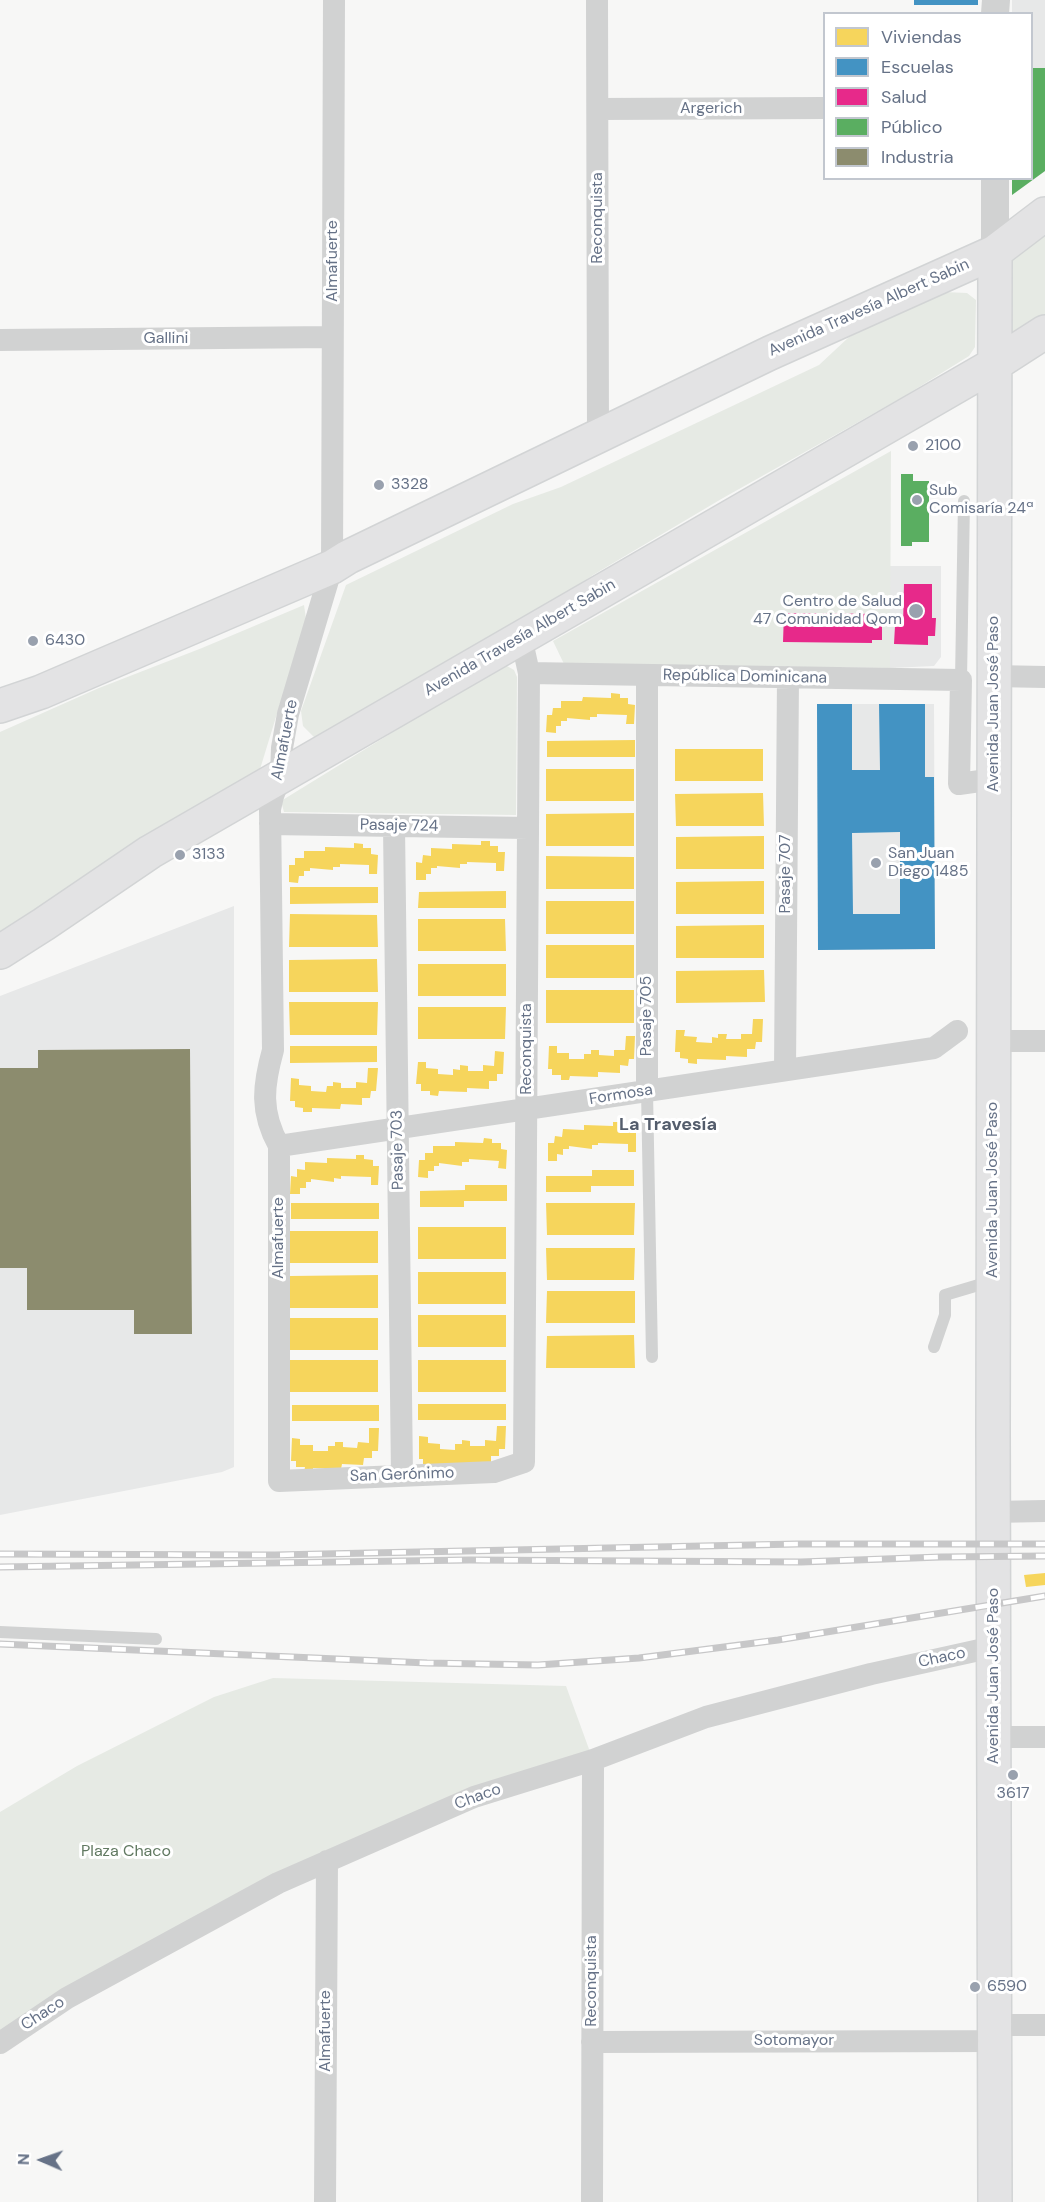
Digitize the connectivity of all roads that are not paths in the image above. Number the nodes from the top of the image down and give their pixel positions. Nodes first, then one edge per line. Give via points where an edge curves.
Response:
1 (334, 0) edge
2 (597, 0) edge
3 (823, 108) edge
4 (598, 109) junction
5 (995, 180) edge
6 (1045, 214) edge
7 (995, 252) junction
8 (1045, 332) edge
9 (332, 337) junction
10 (0, 340) edge
11 (995, 364) junction
12 (598, 435) junction
13 (964, 501) dead end
14 (332, 567) junction
15 (521, 637) junction
16 (529, 674) junction
17 (647, 675) junction
18 (994, 676) junction
19 (788, 677) junction
20 (1045, 677) edge
21 (961, 680) junction
22 (0, 706) edge
23 (281, 775) junction
24 (994, 779) junction
25 (270, 825) junction
26 (394, 826) junction
27 (528, 828) junction
28 (0, 952) edge
29 (957, 1031) dead end
30 (994, 1041) junction
31 (1045, 1041) edge
32 (784, 1070) junction
33 (646, 1091) junction
34 (526, 1109) junction
35 (398, 1129) junction
36 (279, 1146) junction
37 (993, 1281) junction
38 (934, 1347) dead end
39 (652, 1357) dead end
40 (524, 1462) joint
41 (402, 1474) junction
42 (279, 1481) joint
43 (1045, 1511) edge
44 (993, 1512) junction
45 (0, 1632) edge
46 (156, 1640) dead end
47 (993, 1647) junction
48 (994, 1737) junction
49 (1045, 1737) edge
50 (593, 1760) junction
51 (327, 1861) junction
52 (1045, 2025) edge
53 (995, 2033) junction
54 (592, 2042) junction
55 (0, 2043) edge
56 (325, 2202) edge
57 (592, 2202) edge
58 (995, 2202) edge

1 - 9 street, Almafuerte
2 - 4 street, Reconquista
3 - 4 street, Argerich
4 - 12 street, Reconquista
5 - 7 street, Avenida Juan José Paso
6 - 7 main road, Avenida Travesía Albert Sabin
7 - 11 main road, Avenida Juan José Paso
7 - 12 main road, Avenida Travesía Albert Sabin
8 - 11 main road, Avenida Travesía Albert Sabin
9 - 10 street, Gallini
9 - 14 street, Almafuerte
11 - 15 main road, Avenida Travesía Albert Sabin
11 - 18 main road, Avenida Juan José Paso
12 - 14 main road, Avenida Travesía Albert Sabin
13 - 21 lane
14 - 22 main road, Avenida Travesía Albert Sabin via 82,676
14 - 23 street, Almafuerte via 288,714
15 - 16 street, Reconquista
15 - 23 main road, Avenida Travesía Albert Sabin
16 - 17 street, República Dominicana
16 - 27 street, Reconquista
17 - 19 street, República Dominicana
17 - 33 street, Pasaje 705
18 - 20 street
18 - 24 main road, Avenida Juan José Paso
19 - 21 street, República Dominicana
19 - 32 street, Pasaje 707
21 - 24 street via 959,784
23 - 25 street, Almafuerte via 273,796
23 - 28 main road, Avenida Travesía Albert Sabin via 150,852
24 - 30 main road, Avenida Juan José Paso
25 - 26 street, Pasaje 724
25 - 36 street, Almafuerte via 273,1050 264,1100 268,1128
26 - 27 street, Pasaje 724
26 - 35 street, Pasaje 703
27 - 34 street, Reconquista
29 - 32 street, Formosa via 934,1048
30 - 31 street
30 - 37 main road, Avenida Juan José Paso
32 - 33 street, Formosa
33 - 34 street, Formosa
33 - 39 lane, Pasaje 705
34 - 35 street, Formosa
34 - 40 street, Reconquista
35 - 36 street, Formosa
35 - 41 street, Pasaje 703
36 - 42 street, Almafuerte
37 - 38 lane via 945,1295 945,1315
37 - 44 main road, Avenida Juan José Paso
40 - 41 street, San Gerónimo via 494,1472
41 - 42 street, San Gerónimo
43 - 44 street
44 - 47 main road, Avenida Juan José Paso
45 - 46 lane
47 - 48 main road, Avenida Juan José Paso
47 - 50 street, Chaco via 706,1717
48 - 49 street
48 - 53 main road, Avenida Juan José Paso
50 - 51 street, Chaco via 474,1797
50 - 54 street, Reconquista
51 - 55 street, Chaco via 278,1883 67,1998
51 - 56 street, Almafuerte
52 - 53 street, Sotomayor
53 - 54 street, Sotomayor
53 - 58 main road, Avenida Juan José Paso
54 - 57 street, Reconquista

